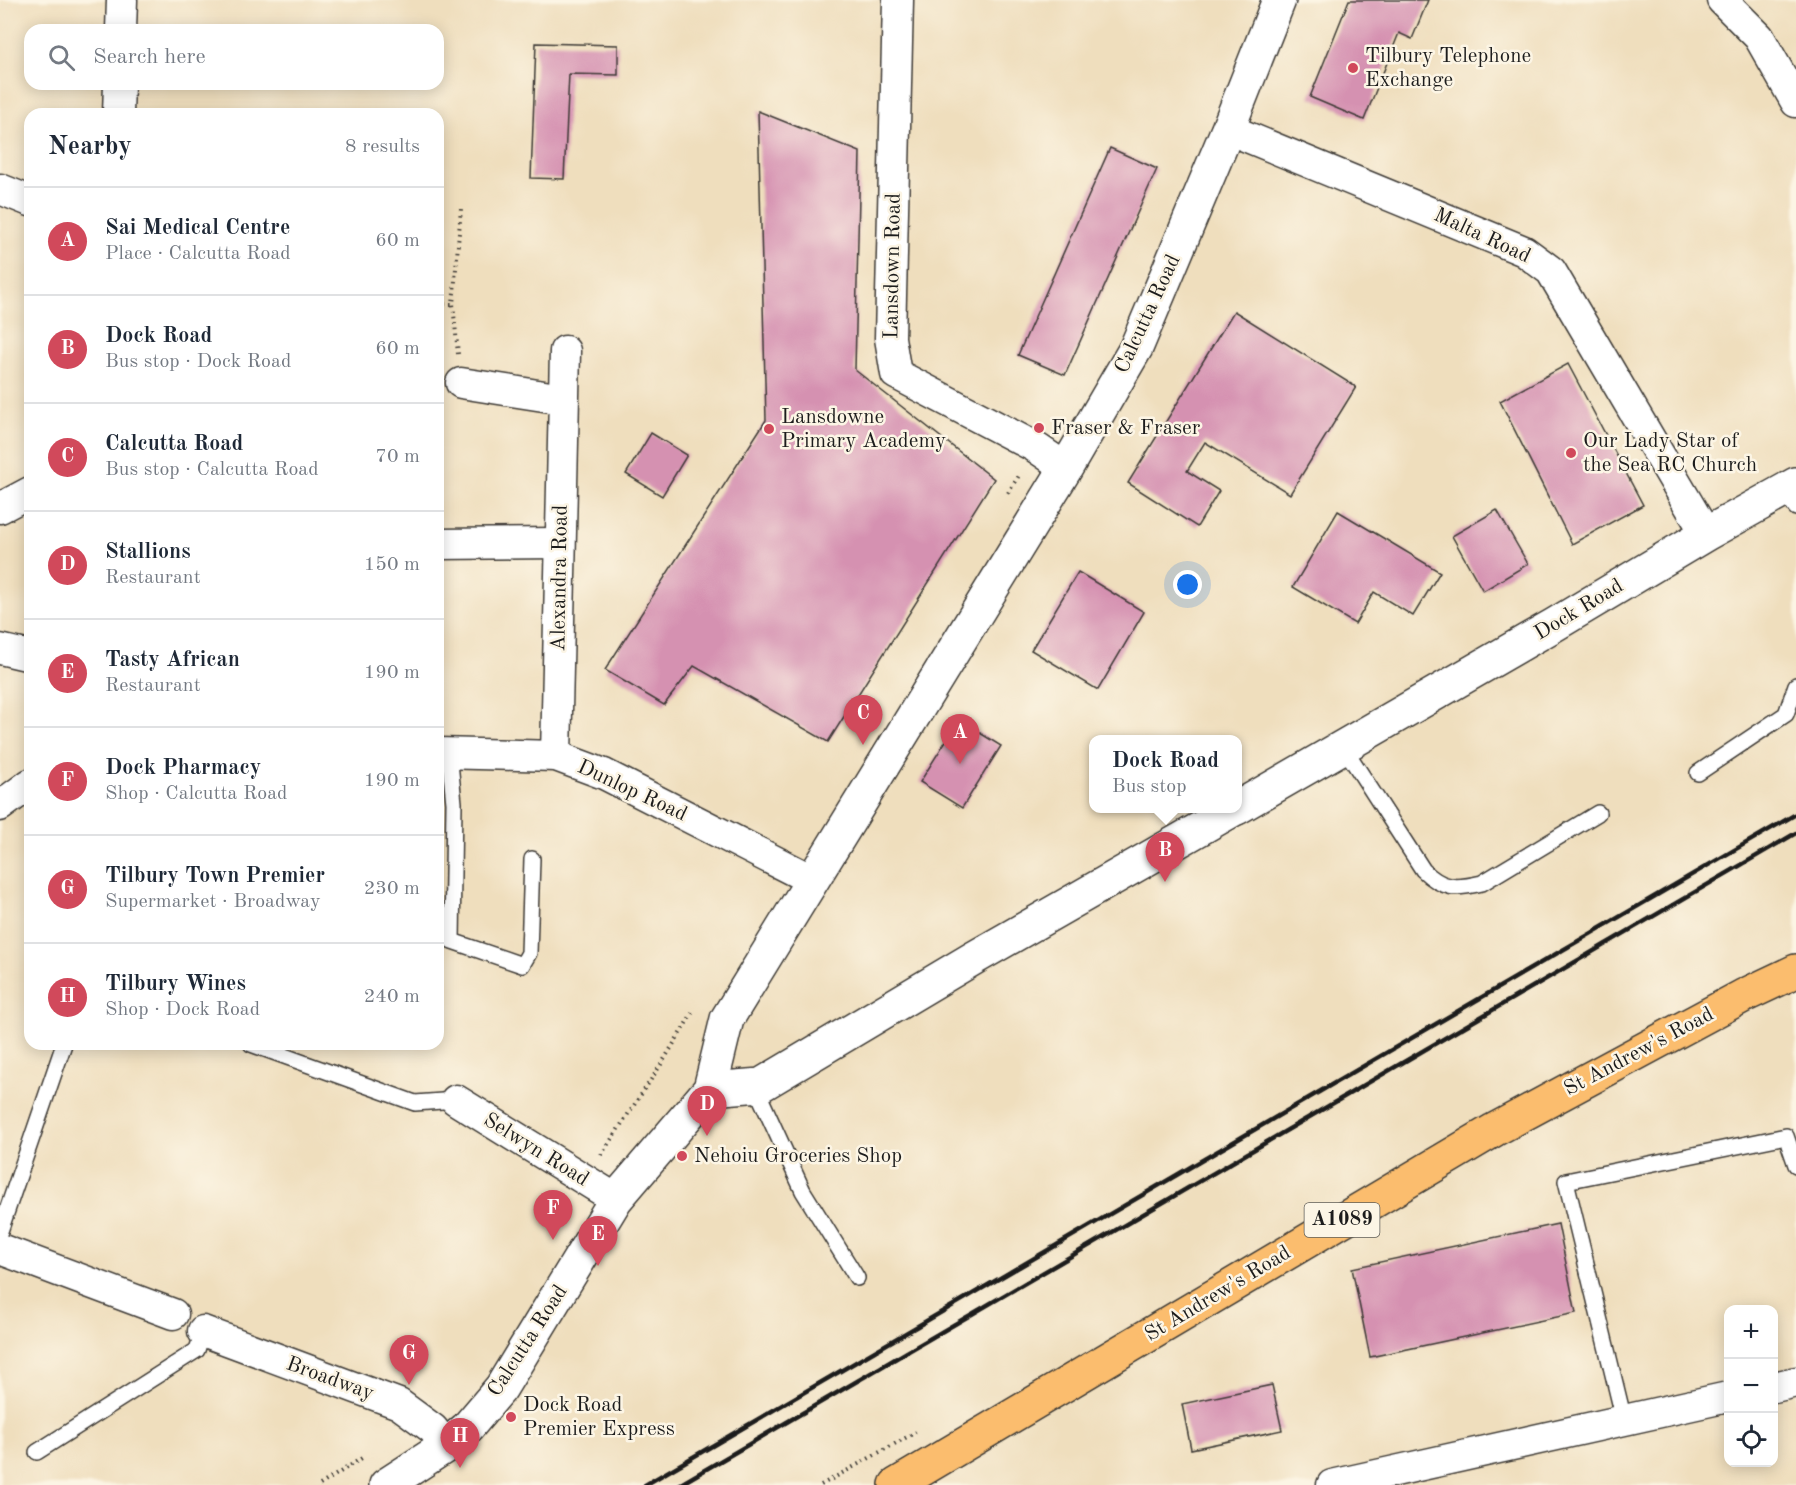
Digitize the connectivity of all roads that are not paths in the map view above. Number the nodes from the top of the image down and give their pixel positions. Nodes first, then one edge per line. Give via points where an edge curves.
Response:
1 (122, 0) edge
2 (898, 0) edge
3 (1279, 0) edge
4 (1722, 0) edge
5 (121, 24) edge
6 (119, 90) edge
7 (1796, 102) edge
8 (117, 108) edge
9 (1228, 129) junction
10 (0, 189) edge
11 (24, 199) edge
12 (565, 351) dead end
13 (461, 383) road end
14 (563, 399) junction
15 (1066, 468) junction
16 (1792, 494) edge
17 (24, 495) edge
18 (0, 508) edge
19 (1706, 534) junction
20 (560, 543) junction
21 (444, 544) edge
22 (0, 650) edge
23 (24, 655) edge
24 (1796, 685) edge
25 (1343, 746) junction
26 (444, 753) edge
27 (556, 756) junction
28 (1698, 773) dead end
29 (24, 788) edge
30 (1242, 805) edge
31 (0, 806) edge
32 (1227, 813) edge
33 (1598, 813) dead end
34 (532, 859) dead end
35 (812, 880) junction
36 (445, 939) edge
37 (1796, 972) edge
38 (62, 1050) edge
39 (268, 1050) edge
40 (755, 1086) junction
41 (710, 1089) junction
42 (456, 1100) joint
43 (1796, 1165) edge
44 (616, 1199) junction
45 (0, 1231) edge
46 (0, 1249) edge
47 (857, 1278) dead end
48 (173, 1314) dead end
49 (203, 1331) joint
50 (1796, 1382) edge
51 (1778, 1386) edge
52 (1724, 1398) edge
53 (1624, 1420) junction
54 (457, 1437) junction
55 (37, 1452) dead end
56 (386, 1485) edge
57 (896, 1485) edge
58 (1332, 1485) edge

1 - 5 street
2 - 15 street, Lansdown Road via 890,338 896,374 1035,447
3 - 9 street, Calcutta Road
4 - 7 street via 1759,38
6 - 8 street
9 - 15 street, Calcutta Road via 1136,348
9 - 19 street, Malta Road via 1524,251 1551,271
10 - 11 street
12 - 14 street, Alexandra Road
13 - 14 street
14 - 20 street, Alexandra Road
15 - 35 street, Calcutta Road
16 - 19 street, Dock Road
17 - 18 street
19 - 25 street, Dock Road
20 - 21 street
20 - 27 street, Alexandra Road
22 - 23 street
24 - 28 lane via 1786,714
25 - 30 street, Dock Road
25 - 33 lane via 1423,870 1434,881 1447,886 1462,888 1482,883
26 - 27 street, Dunlop Road
26 - 36 lane via 454,803
27 - 35 street, Dunlop Road via 604,774
29 - 31 street
32 - 40 street, Dock Road
34 - 36 lane via 529,952 522,966
35 - 41 street, Calcutta Road via 727,1019
37 - 57 highway, St Andrew's Road / A1089 via 1743,996 1494,1130
38 - 45 lane
39 - 42 lane via 415,1103
40 - 41 street, Dock Road
40 - 47 lane via 803,1191
41 - 44 street, Calcutta Road
42 - 44 street, Selwyn Road
43 - 53 lane via 1786,1136 1566,1181
44 - 54 street, Calcutta Road via 501,1388
46 - 48 street
49 - 54 street, Broadway via 399,1404 433,1429
49 - 55 lane via 196,1350
50 - 51 street
52 - 53 street
53 - 58 street
54 - 56 street

